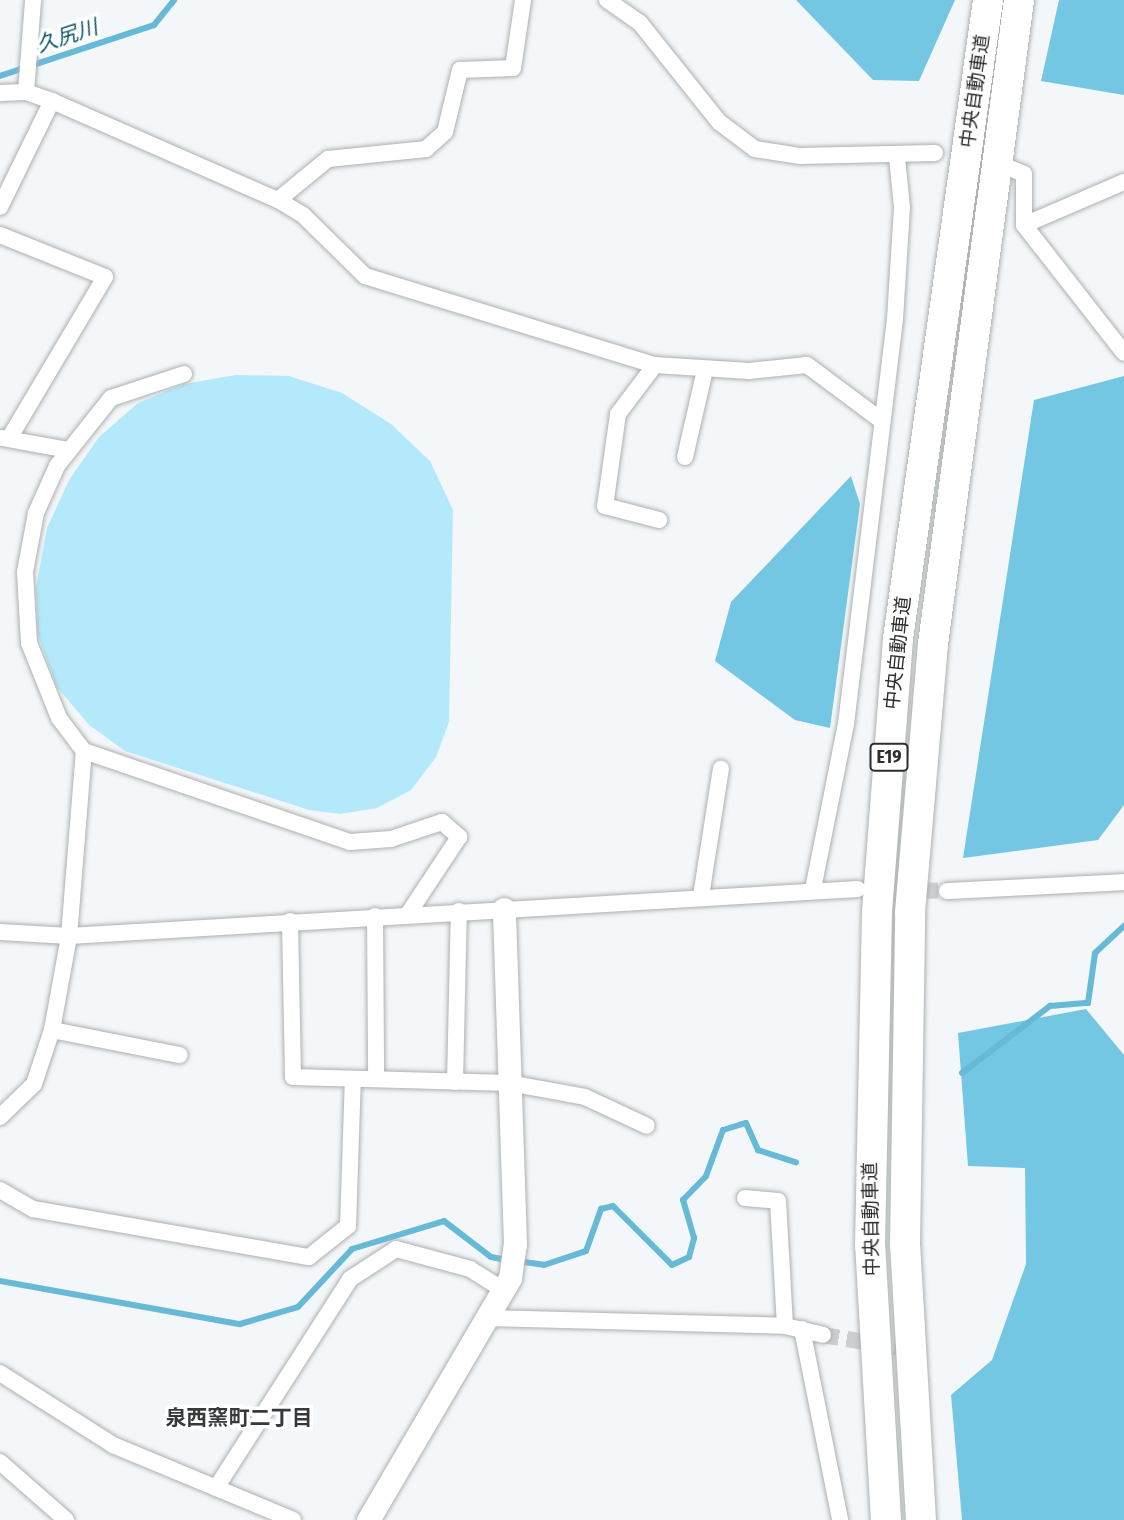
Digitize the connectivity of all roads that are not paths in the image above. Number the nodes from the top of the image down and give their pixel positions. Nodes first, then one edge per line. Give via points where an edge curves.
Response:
1 (33, 0) edge
2 (523, 0) edge
3 (607, 0) edge
4 (988, 0) edge
5 (1019, 0) edge
6 (28, 84) junction
7 (0, 93) edge
8 (52, 101) junction
9 (935, 153) dead end
10 (897, 158) junction
11 (1007, 167) dead end
12 (1124, 182) edge
13 (278, 200) junction
14 (0, 207) edge
15 (1024, 225) junction
16 (0, 235) edge
17 (1124, 353) edge
18 (655, 365) junction
19 (705, 370) junction
20 (184, 374) dead end
21 (878, 418) junction
22 (5, 438) edge
23 (69, 450) junction
24 (685, 457) dead end
25 (659, 520) dead end
26 (84, 751) junction
27 (721, 769) dead end
28 (1124, 882) edge
29 (813, 889) junction
30 (858, 889) tunnel mouth
31 (947, 891) tunnel mouth
32 (701, 896) junction
33 (504, 909) junction
34 (459, 911) junction
35 (408, 914) junction
36 (375, 916) junction
37 (290, 921) junction
38 (0, 932) edge
39 (69, 936) junction
40 (52, 1030) junction
41 (180, 1055) dead end
42 (353, 1079) junction
43 (376, 1079) junction
44 (455, 1082) junction
45 (509, 1083) junction
46 (0, 1117) edge
47 (647, 1126) dead end
48 (0, 1190) edge
49 (745, 1198) dead end
50 (507, 1284) junction
51 (486, 1318) junction
52 (785, 1326) junction
53 (802, 1329) junction
54 (824, 1335) tunnel mouth
55 (0, 1373) edge
56 (0, 1462) edge
57 (216, 1488) junction
58 (66, 1520) edge
59 (292, 1520) edge
60 (368, 1520) edge
61 (840, 1520) edge
62 (886, 1520) edge
63 (921, 1520) edge

1 - 6 street
2 - 13 street via 519,60 513,68 460,70 445,132 426,149 328,159
3 - 10 street via 640,23 738,140 800,156
4 - 62 highway, 中央自動車道 / E19 via 898,639 877,912 870,1246
5 - 63 highway, 中央自動車道 / E19 via 935,631 910,912 905,1246
6 - 7 street
6 - 8 street
8 - 13 street
8 - 14 street
9 - 10 street
10 - 21 street via 902,206 895,319
11 - 15 street via 1024,174
12 - 15 street
13 - 18 street via 303,215 365,276
15 - 17 street
16 - 22 street via 104,277
18 - 19 street
18 - 25 street via 618,414 605,506
19 - 21 street via 807,365
19 - 24 street
20 - 23 street via 111,398
21 - 29 street via 846,724
22 - 23 street
23 - 26 street via 36,513 25,572 28,631 59,718
26 - 35 street via 350,842 391,839 442,822 459,837
26 - 39 street
27 - 32 street
28 - 31 street
29 - 30 street
29 - 32 street
32 - 33 street
33 - 34 street
33 - 45 street
34 - 35 street
34 - 44 street
35 - 36 street
36 - 37 street
36 - 43 street
37 - 39 street
37 - 42 street via 293,1077
38 - 39 street
39 - 40 street
40 - 41 street
40 - 46 street via 34,1084
42 - 43 street
42 - 48 street via 348,1226 309,1257 33,1209
43 - 44 street
44 - 45 street
45 - 47 street via 585,1097
45 - 50 street via 515,1244
49 - 52 street via 778,1202
50 - 51 street
50 - 57 street via 396,1249 350,1279
51 - 52 street
51 - 60 street
52 - 53 street
53 - 54 street
53 - 61 street
55 - 57 street via 113,1445
56 - 58 street
57 - 59 street

